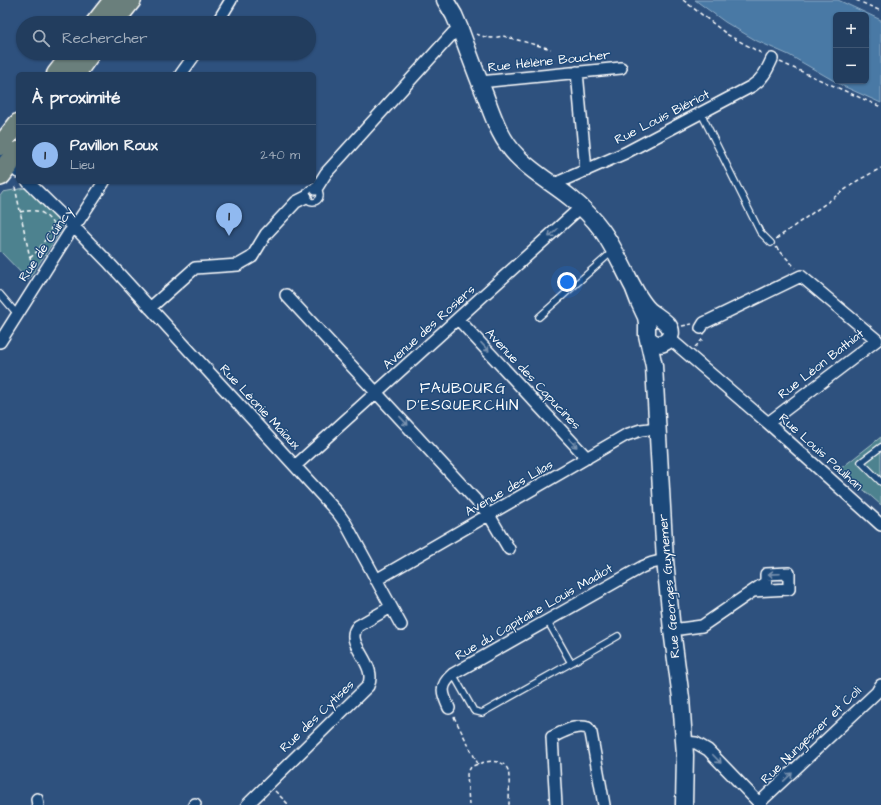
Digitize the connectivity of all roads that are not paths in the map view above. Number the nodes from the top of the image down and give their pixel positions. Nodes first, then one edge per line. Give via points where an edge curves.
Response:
1 (113, 0) edge
2 (132, 0) edge
3 (231, 0) edge
4 (446, 0) edge
5 (100, 16) edge
6 (119, 16) edge
7 (221, 16) edge
8 (460, 29) junction
9 (772, 58) road end
10 (67, 60) edge
11 (86, 60) edge
12 (191, 60) edge
13 (621, 68) dead end
14 (58, 72) edge
15 (77, 72) edge
16 (182, 72) edge
17 (577, 72) junction
18 (480, 82) junction
19 (701, 113) junction
20 (16, 132) edge
21 (9, 164) edge
22 (586, 170) junction
23 (30, 184) edge
24 (103, 184) edge
25 (552, 185) junction
26 (316, 189) junction
27 (306, 197) junction
28 (581, 207) junction
29 (74, 227) junction
30 (771, 243) road end
31 (614, 250) junction
32 (634, 289) junction
33 (0, 294) edge
34 (286, 295) dead end
35 (150, 308) junction
36 (17, 314) junction
37 (539, 317) dead end
38 (458, 319) junction
39 (702, 326) road end
40 (667, 333) junction
41 (647, 334) junction
42 (0, 342) edge
43 (654, 366) junction
44 (377, 393) junction
45 (768, 423) junction
46 (658, 428) junction
47 (881, 447) edge
48 (587, 458) junction
49 (295, 466) junction
50 (881, 482) edge
51 (489, 515) junction
52 (881, 525) edge
53 (509, 549) dead end
54 (665, 560) junction
55 (376, 580) junction
56 (753, 590) dead end
57 (391, 607) junction
58 (547, 620) junction
59 (401, 625) dead end
60 (672, 630) junction
61 (618, 636) dead end
62 (571, 663) junction
63 (453, 674) junction
64 (881, 685) edge
65 (449, 708) road end
66 (684, 742) junction
67 (760, 804) edge
68 (246, 805) edge
69 (556, 805) edge
70 (604, 805) edge
71 (684, 805) edge

1 - 5 main road
2 - 6 main road
3 - 7 street
4 - 8 main road, Rue Georges Guynemer
8 - 18 main road, Rue Georges Guynemer
8 - 26 street via 453,33 326,173
9 - 19 street, Rue Louis Blériot via 757,84
10 - 14 main road
11 - 15 main road
12 - 16 street
13 - 17 street, Rue Hélène Boucher
17 - 18 street, Rue Hélène Boucher
17 - 22 street
18 - 25 main road, Rue Georges Guynemer via 508,146 518,158
19 - 22 street, Rue Louis Blériot via 625,153
19 - 30 lane via 760,232
20 - 21 main road
22 - 25 street, Rue Louis Blériot
23 - 29 street, Rue Léonie Maïaux
24 - 29 street, Rue de Cuincy
25 - 28 main road, Rue Georges Guynemer
26 - 27 lane via 310,188
26 - 27 lane via 320,196 317,201 312,202
27 - 35 street via 296,202 266,234 252,257 238,265 195,268
28 - 31 main road, Rue Georges Guynemer via 602,230
28 -> 38 street, Avenue des Rosiers
29 - 35 street, Rue Léonie Maïaux
29 - 36 street, Rue de Cuincy
31 - 32 main road, Rue Georges Guynemer
31 - 37 lane
32 - 40 main road, Rue Georges Guynemer
32 - 41 main road, Rue Georges Guynemer via 646,317
33 - 36 lane
34 - 44 street
35 - 49 street, Rue Léonie Maïaux
36 - 42 street, Rue de Cuincy
38 - 44 street, Avenue des Rosiers
38 -> 48 street, Avenue des Capucines
39 - 45 street, Rue Léon Bathiat via 801,276 877,340
40 - 41 main road via 660,344 654,344
40 - 41 main road via 659,320 650,324
40 - 43 main road, Rue Georges Guynemer via 657,352
40 - 45 street, Rue Louis Paulhan
41 - 43 main road, Rue Georges Guynemer
43 - 46 main road, Rue Georges Guynemer
44 - 49 street, Avenue des Rosiers
44 -> 51 street
45 - 52 street, Rue Louis Paulhan
46 - 48 street, Avenue des Lilas via 630,433
46 - 54 main road, Rue Georges Guynemer
47 - 50 lane via 861,462
48 - 51 street, Avenue des Lilas
49 - 55 street, Rue Léonie Maïaux via 343,519
51 - 53 street
51 - 55 street, Avenue des Lilas
54 - 58 street, Rue du Capitaine Louis Madiot via 642,567
54 - 60 main road, Rue Georges Guynemer
55 - 57 street, Rue Léonie Maïaux
56 - 60 street via 702,626
57 - 59 street, Rue Léonie Maïaux
57 - 68 street, Rue des Cytises via 358,626 354,631 354,641 370,674 368,686
58 - 62 lane
58 - 63 street, Rue du Capitaine Louis Madiot
60 - 66 main road, Rue Georges Guynemer
61 - 62 lane
62 - 63 lane via 482,713 474,711
63 - 65 street, Rue du Capitaine Louis Madiot via 443,687
67 -> 64 street, Rue Nungesser et Coli via 877,692
66 -> 67 street via 696,743 708,750
66 - 71 main road, Rue Georges Guynemer
69 - 70 street via 552,737 574,728 585,727 590,729 591,733

